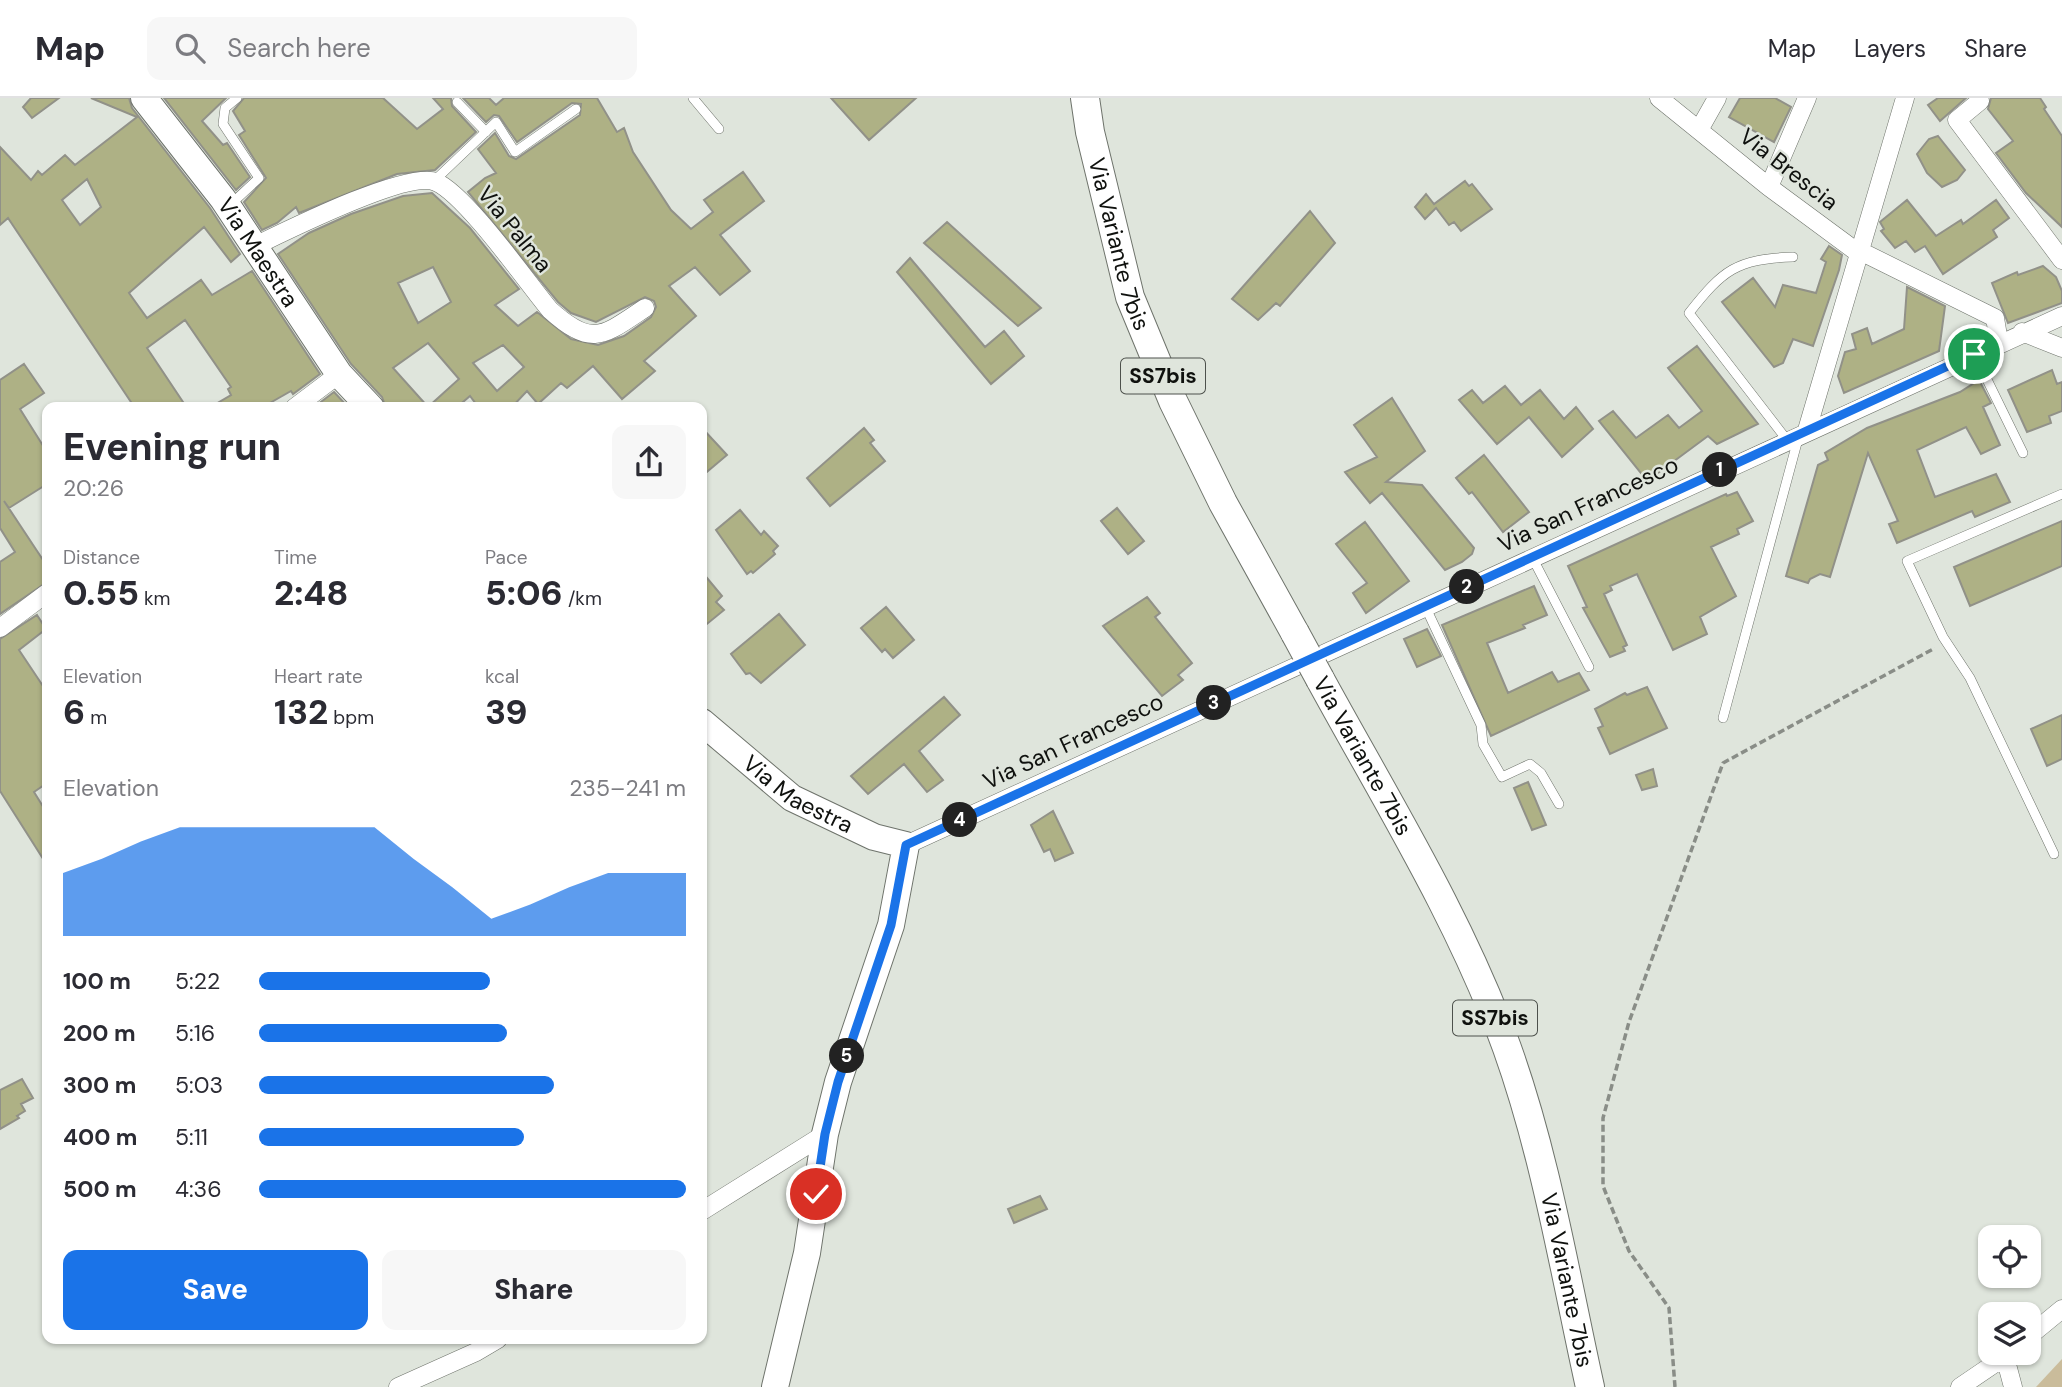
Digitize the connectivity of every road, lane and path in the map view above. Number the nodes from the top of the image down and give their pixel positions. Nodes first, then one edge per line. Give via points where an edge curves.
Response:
1 (144, 98) edge
2 (237, 98) edge
3 (693, 98) edge
4 (1085, 98) edge
5 (1659, 98) edge
6 (1717, 98) edge
7 (1807, 98) edge
8 (1905, 98) edge
9 (1980, 101) dead end
10 (457, 102) dead end
11 (576, 109) dead end
12 (719, 129) dead end
13 (1699, 130) junction
14 (486, 132) junction
15 (434, 181) junction
16 (1769, 187) junction
17 (228, 206) junction
18 (255, 246) junction
19 (1857, 251) junction
20 (1793, 257) dead end
21 (2062, 260) edge
22 (645, 308) dead end
23 (2062, 316) edge
24 (2021, 332) junction
25 (1999, 342) junction
26 (2062, 348) edge
27 (1974, 354) junction
28 (339, 374) junction
29 (302, 402) edge
30 (365, 402) edge
31 (1797, 435) junction
32 (2023, 453) dead end
33 (2062, 494) edge
34 (1532, 557) junction
35 (42, 597) edge
36 (1425, 606) junction
37 (0, 628) edge
38 (1947, 642) junction
39 (1589, 667) dead end
40 (1723, 718) dead end
41 (707, 726) edge
42 (1559, 804) dead end
43 (906, 845) junction
44 (2054, 854) dead end
45 (825, 1134) junction
46 (707, 1208) edge
47 (2062, 1309) edge
48 (2041, 1326) edge
49 (490, 1344) edge
50 (1993, 1365) edge
51 (2010, 1365) edge
52 (398, 1387) edge
53 (775, 1387) edge
54 (1590, 1387) edge
55 (1675, 1387) edge
56 (1960, 1387) edge
57 (2013, 1387) edge

1 - 17 street, Via Maestra
2 - 17 lane via 225,108 223,124 259,178
3 - 12 lane
4 - 54 main road, Via Variante 7bis / SS7bis, bridge via 1130,297 1173,401 1223,503 1466,946 1507,1049 1540,1155
5 - 13 street, Via Brescia
6 - 13 street
7 - 16 street
8 - 19 street
9 - 21 street via 1957,120
10 - 14 lane
11 - 14 lane via 515,152 496,122
13 - 16 street, Via Brescia
14 - 15 lane
15 - 18 street via 378,192
15 - 22 street, Via Palma via 462,202 567,326 594,337 604,335
16 - 19 street, Via Brescia
17 - 18 street, Via Maestra
18 - 28 street, Via Maestra
19 - 25 street, Via Brescia via 1995,318
19 - 31 street
20 - 31 lane via 1765,258 1729,269 1689,313
23 - 24 street, Via San Francesco
24 - 25 street, Via San Francesco
24 - 26 street
25 - 27 street, Via San Francesco
27 - 31 street, Via San Francesco
27 - 32 lane
28 - 29 street
28 - 30 street, Via Maestra
31 - 34 street, Via San Francesco
31 - 40 lane
33 - 38 lane via 1907,561
34 - 36 street, Via San Francesco
34 - 39 lane
35 - 37 street
36 - 42 lane via 1481,725 1483,744 1502,777 1530,764 1541,772
36 - 43 street, Via San Francesco
38 - 44 lane via 1970,678
38 - 55 path via 1723,764 1718,775 1629,1022 1602,1118 1604,1186 1629,1251 1669,1308
41 - 43 street, Via Maestra via 792,798 874,837
43 - 45 street via 891,925
45 - 46 street
45 - 53 street via 807,1253
47 - 48 street
49 - 52 street
50 - 56 street
51 - 57 street

